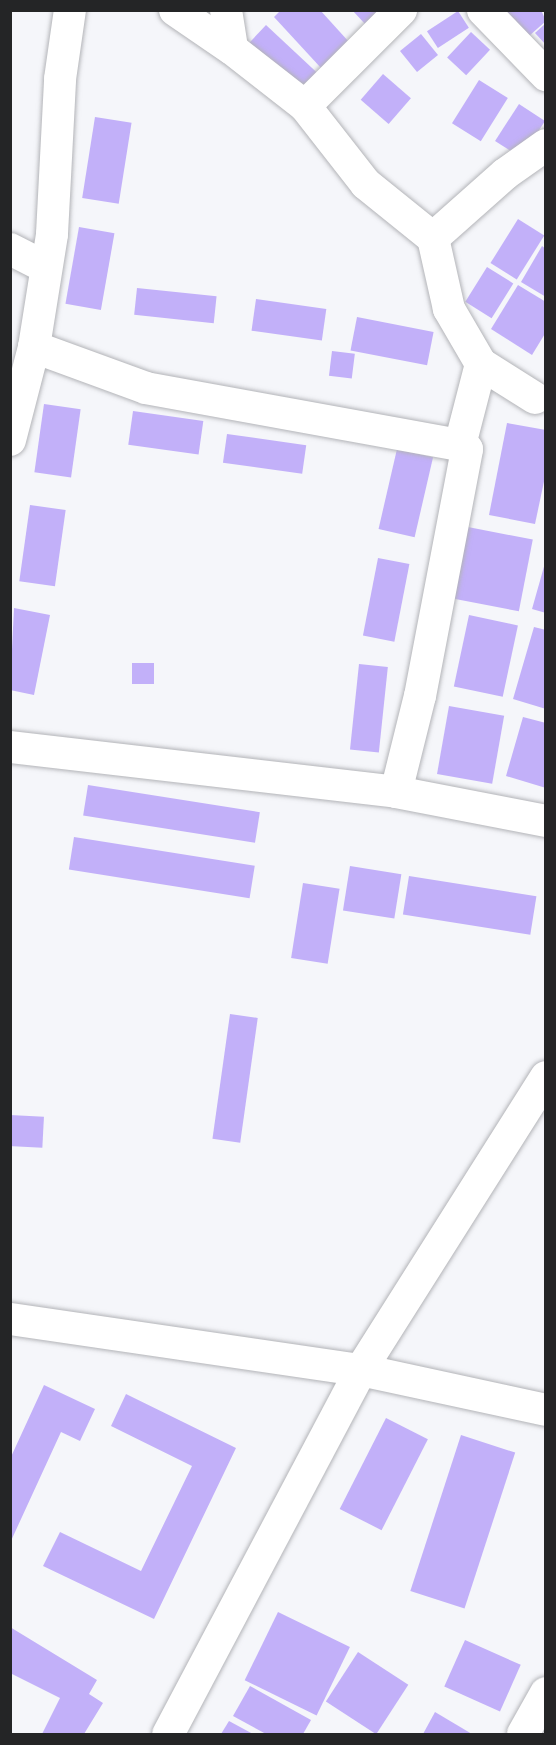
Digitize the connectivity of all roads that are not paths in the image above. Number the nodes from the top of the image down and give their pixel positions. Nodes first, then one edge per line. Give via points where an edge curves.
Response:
1 (70, 10) edge
2 (175, 10) edge
3 (226, 10) edge
4 (401, 10) edge
5 (483, 10) edge
6 (232, 49) junction
7 (546, 75) edge
8 (305, 106) junction
9 (546, 145) edge
10 (434, 238) junction
11 (10, 249) edge
12 (45, 267) junction
13 (34, 347) junction
14 (481, 364) junction
15 (536, 398) dead end
16 (10, 440) edge
17 (460, 445) junction
18 (10, 747) edge
19 (396, 792) junction
20 (546, 821) edge
21 (546, 1077) edge
22 (10, 1319) edge
23 (361, 1370) junction
24 (546, 1410) edge
25 (546, 1693) edge
26 (168, 1734) edge
27 (523, 1734) edge

1 - 12 street via 60,79 52,234
2 - 6 street
3 - 6 street
4 - 8 street
5 - 7 street
6 - 8 street
8 - 10 street via 366,184
9 - 10 street via 505,174
10 - 14 street via 449,309
11 - 12 street
12 - 13 street
13 - 16 street
13 - 17 street via 146,388
14 - 15 street
14 - 17 street
17 - 19 street via 467,449 420,696
18 - 19 street
19 - 20 street
21 - 23 street
22 - 23 street
23 - 24 street
23 - 26 street
25 - 27 street

